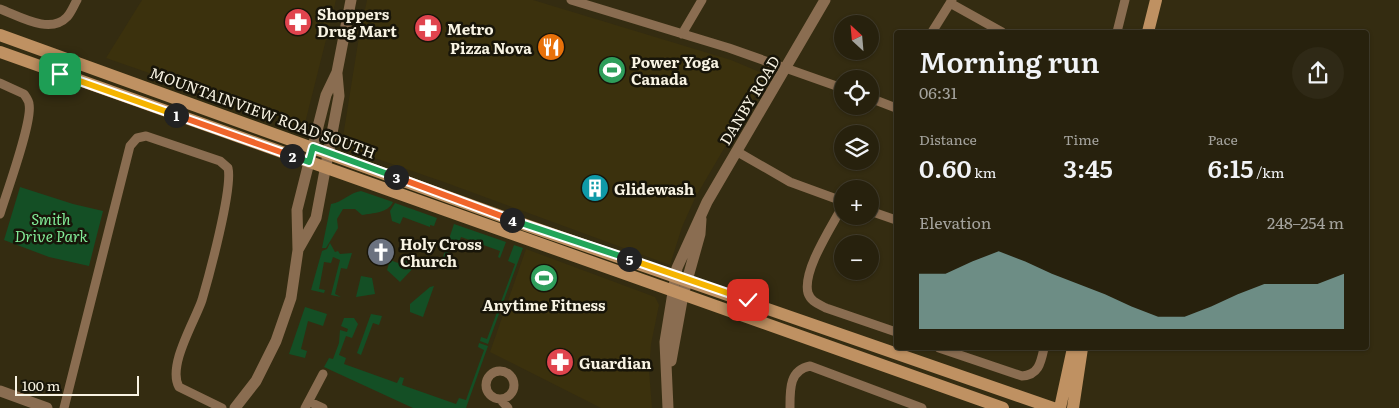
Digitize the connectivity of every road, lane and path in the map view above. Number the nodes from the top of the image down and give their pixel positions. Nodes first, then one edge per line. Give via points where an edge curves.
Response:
1 (77, 0) edge
2 (352, 0) edge
3 (571, 0) edge
4 (702, 0) edge
5 (825, 0) edge
6 (1125, 0) edge
7 (1156, 0) edge
8 (951, 1) edge
9 (0, 10) edge
10 (933, 30) edge
11 (999, 30) edge
12 (1118, 30) edge
13 (1148, 30) edge
14 (682, 34) junction
15 (0, 35) edge
16 (0, 52) edge
17 (785, 68) junction
18 (337, 72) junction
19 (0, 83) edge
20 (834, 85) edge
21 (879, 101) edge
22 (894, 107) edge
23 (313, 147) junction
24 (736, 151) junction
25 (327, 153) junction
26 (309, 162) junction
27 (324, 168) junction
28 (834, 198) edge
29 (0, 214) edge
30 (879, 214) edge
31 (894, 219) edge
32 (834, 223) edge
33 (298, 250) junction
34 (681, 277) junction
35 (677, 293) junction
36 (894, 331) edge
37 (945, 350) edge
38 (1043, 350) edge
39 (1073, 350) edge
40 (1082, 350) edge
41 (323, 374) dead end
42 (0, 391) edge
43 (500, 399) dead end
44 (308, 405) edge
45 (47, 408) edge
46 (64, 408) edge
47 (222, 408) edge
48 (235, 408) edge
49 (323, 408) edge
50 (508, 408) edge
51 (668, 408) edge
52 (790, 408) edge
53 (922, 408) edge
54 (1003, 408) edge
55 (1053, 408) edge
56 (1060, 408) edge
57 (1073, 408) edge

1 - 9 street via 68,17 49,26
2 - 18 street
3 - 14 street
4 - 14 street
5 - 17 street, DANBY ROAD
6 - 12 street
7 - 13 main road
8 - 10 street
8 - 11 street
14 - 17 street
15 - 23 main road, MOUNTAINVIEW ROAD SOUTH
16 - 26 main road, MOUNTAINVIEW ROAD SOUTH
17 - 20 street
17 - 24 street, DANBY ROAD
18 - 23 street via 326,95
18 - 25 street via 339,96
19 - 29 street via 24,94 30,111
21 - 22 street
23 - 25 main road, MOUNTAINVIEW ROAD SOUTH
23 - 26 street
24 - 28 street via 790,182
24 - 34 street, DANBY ROAD via 707,202 700,234
25 - 27 street
25 - 34 main road, MOUNTAINVIEW ROAD SOUTH
26 - 27 main road, MOUNTAINVIEW ROAD SOUTH
26 - 33 street via 297,210
27 - 33 street via 316,218
27 - 35 main road, MOUNTAINVIEW ROAD SOUTH
30 - 31 street
32 - 36 street via 814,262 809,296 826,308
33 - 48 street via 291,298 276,341 256,381
34 - 35 street, DANBY ROAD
34 - 55 main road, MOUNTAINVIEW ROAD SOUTH
35 - 51 street, DANBY ROAD via 666,392
35 - 54 main road, MOUNTAINVIEW ROAD SOUTH
37 - 38 street via 1022,376 1038,369
39 - 56 main road
40 - 57 main road
41 - 44 street
42 - 45 street
43 - 50 street
44 - 49 street
46 - 47 street via 130,146 137,138 146,136 220,161 228,168 229,186 202,300 184,341 176,371 179,387
52 - 53 street via 793,376 797,370 810,366

